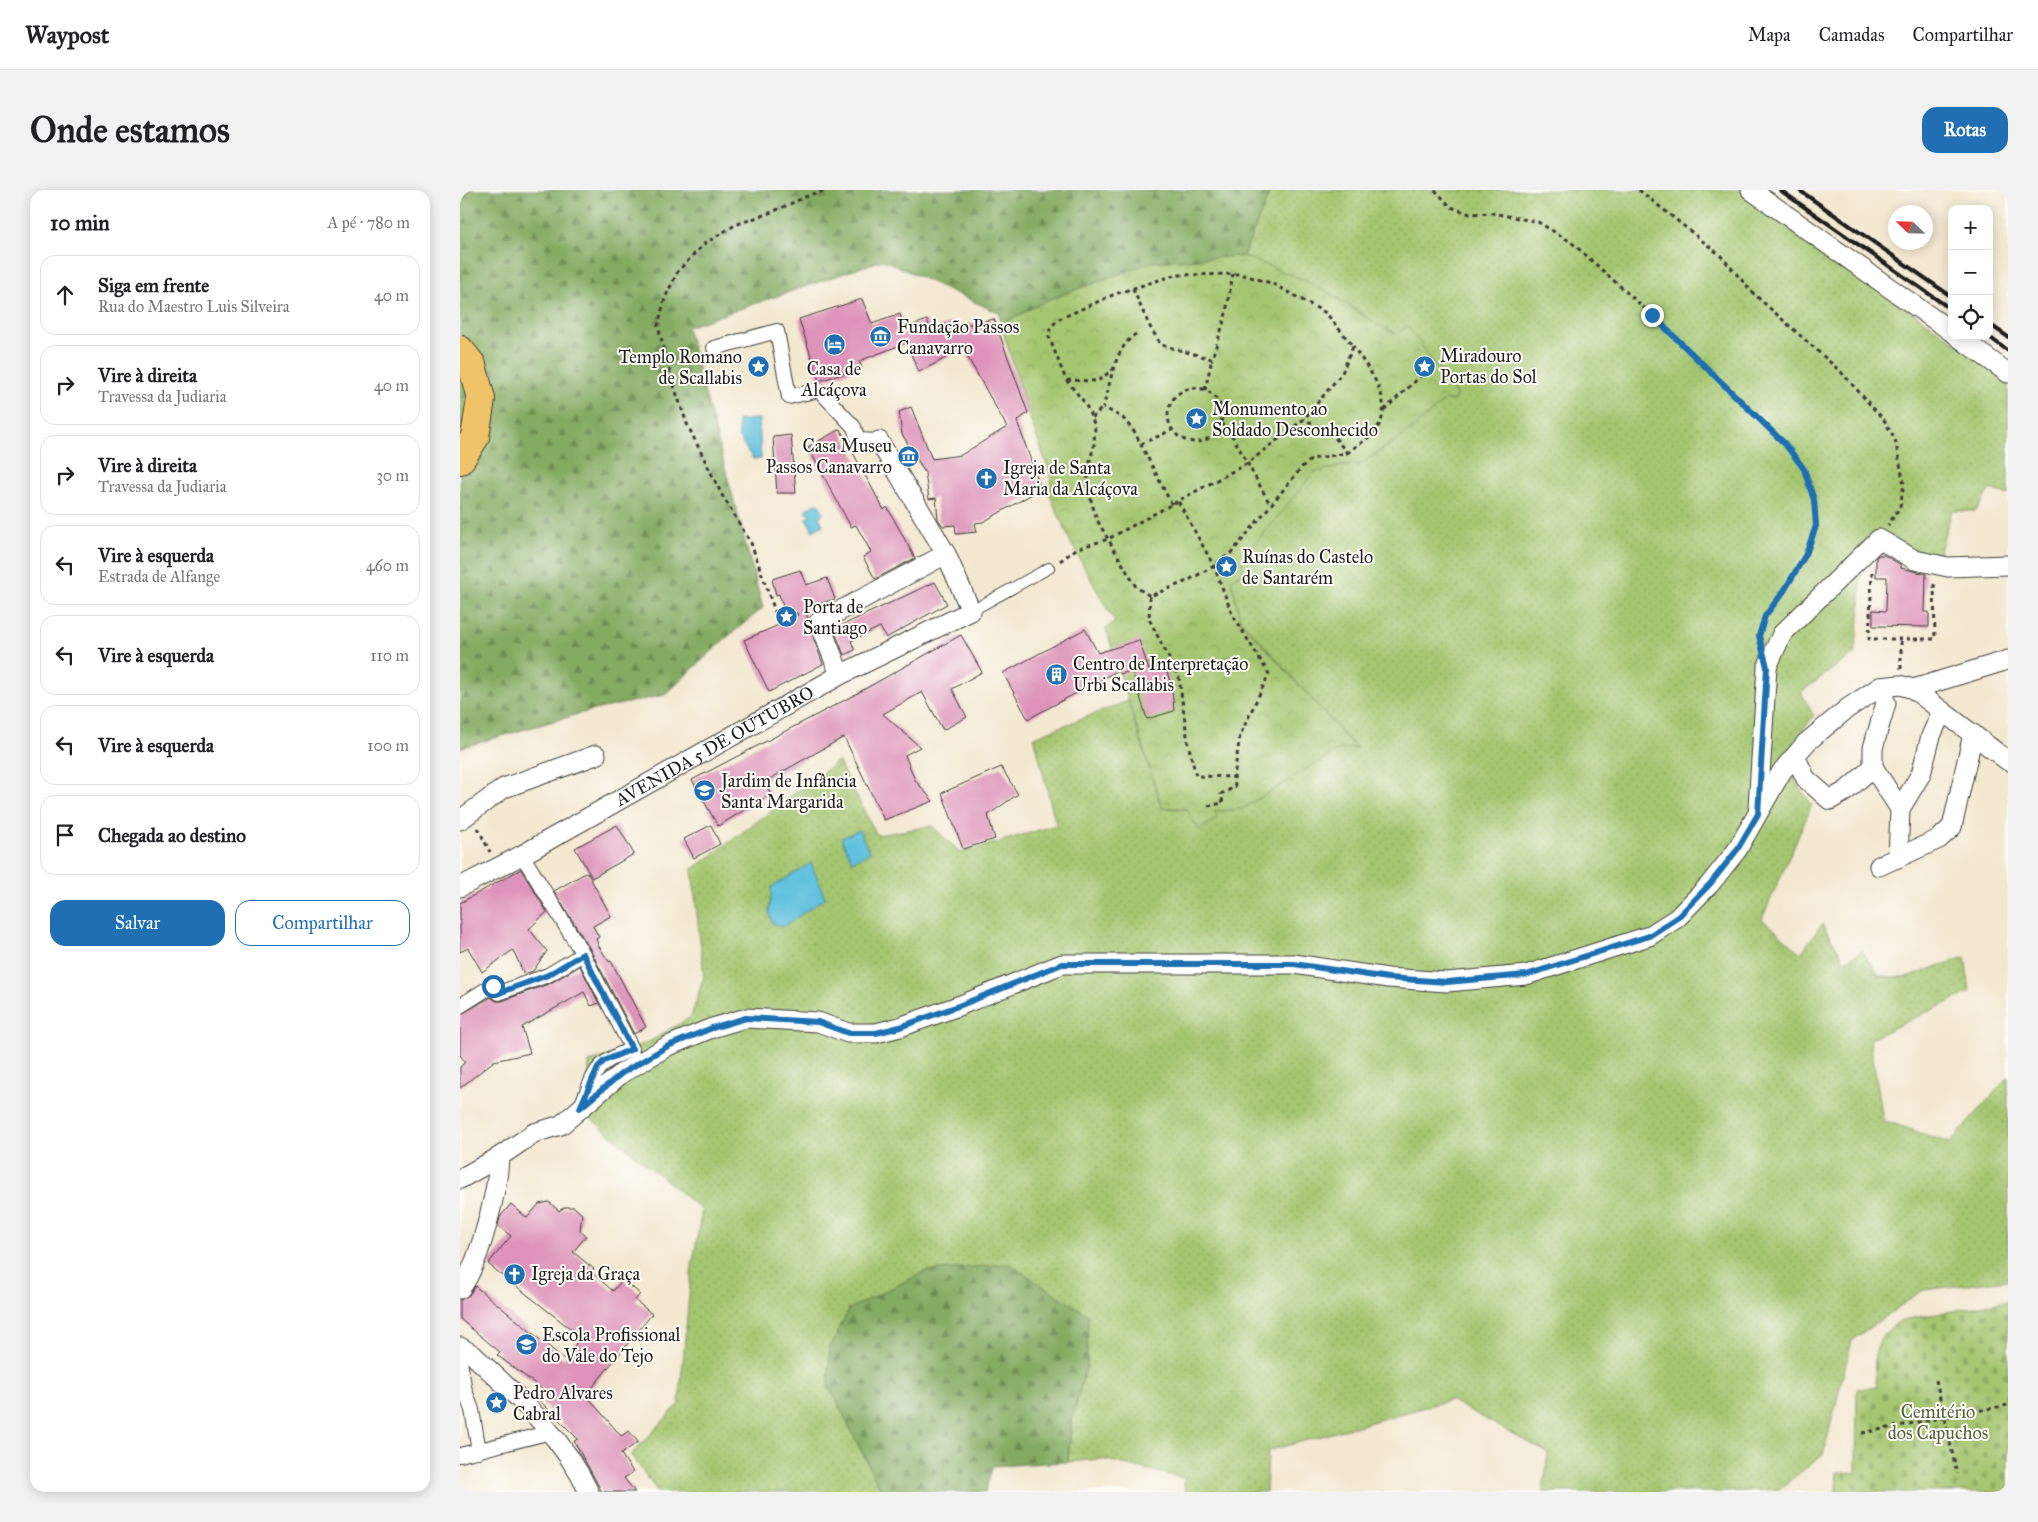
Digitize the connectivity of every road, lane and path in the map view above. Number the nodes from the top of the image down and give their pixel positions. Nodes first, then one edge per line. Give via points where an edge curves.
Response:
1 (828, 190) edge
2 (1435, 190) edge
3 (1640, 190) edge
4 (1751, 190) edge
5 (1233, 274) junction
6 (1133, 289) junction
7 (1948, 329) edge
8 (1136, 334) dead end
9 (1963, 340) edge
10 (1353, 346) junction
11 (714, 348) dead end
12 (460, 350) edge
13 (1212, 359) junction
14 (1113, 369) junction
15 (2008, 373) edge
16 (1423, 374) dead end
17 (1066, 380) junction
18 (1205, 390) junction
19 (1103, 407) junction
20 (1384, 410) junction
21 (1091, 418) junction
22 (1304, 419) junction
23 (1221, 423) junction
24 (1172, 430) junction
25 (879, 441) joint
26 (1141, 444) junction
27 (1347, 452) junction
28 (460, 460) edge
29 (1248, 463) junction
30 (1178, 501) junction
31 (1270, 504) junction
32 (1172, 505) junction
33 (1108, 538) junction
34 (1876, 542) junction
35 (946, 554) junction
36 (1933, 564) junction
37 (2008, 565) edge
38 (1214, 566) junction
39 (1049, 568) joint
40 (1150, 596) junction
41 (971, 611) junction
42 (787, 617) dead end
43 (1901, 639) junction
44 (2008, 660) edge
45 (1767, 667) junction
46 (840, 675) junction
47 (1880, 687) junction
48 (1907, 687) junction
49 (1942, 711) junction
50 (1973, 734) junction
51 (596, 755) dead end
52 (1795, 756) junction
53 (2008, 761) edge
54 (1873, 767) junction
55 (1234, 777) junction
56 (1208, 806) dead end
57 (1900, 809) junction
58 (1758, 814) junction
59 (468, 822) edge
60 (487, 846) dead end
61 (522, 855) junction
62 (1898, 858) junction
63 (1879, 866) dead end
64 (460, 887) edge
65 (583, 954) junction
66 (460, 1006) edge
67 (580, 1108) junction
68 (499, 1157) junction
69 (460, 1179) edge
70 (460, 1289) edge
71 (460, 1347) edge
72 (460, 1362) edge
73 (1936, 1380) dead end
74 (2008, 1405) edge
75 (1944, 1417) junction
76 (552, 1432) junction
77 (1862, 1433) dead end
78 (479, 1451) junction
79 (460, 1455) edge
80 (1957, 1474) dead end
81 (588, 1492) edge

1 - 42 path via 734,224 704,244 678,271 664,298 658,326 687,424 722,495 751,543 778,620
2 - 45 path via 1451,207 1464,212 1492,213 1538,222 1571,242 1759,418 1804,469 1814,500 1816,526 1806,554 1765,616 1759,636
3 - 34 path via 1720,255 1754,294 1841,372 1884,420 1895,438 1904,484 1900,507
4 - 7 street
5 - 6 path via 1175,276
5 - 10 path via 1271,282 1326,313
5 - 13 path via 1225,318
6 - 13 path via 1161,344
6 - 17 path via 1057,320 1050,329 1049,337
8 - 14 path via 1129,339
9 - 15 street
10 - 20 path via 1380,388
10 - 22 path via 1342,373
11 - 25 street via 777,331 789,397 819,390 854,427 858,440
12 - 28 main road via 472,365 481,399 475,437
13 - 18 path
14 - 17 path via 1098,381
14 - 19 path
16 - 20 path
17 - 21 path via 1085,403
18 - 23 path via 1219,403
18 - 24 path via 1186,390 1172,402 1168,411
19 - 21 path
19 - 26 path via 1123,418
20 - 27 path via 1376,430
21 - 33 path via 1094,445 1087,487 1097,520
22 - 27 path via 1332,436
22 - 29 path
23 - 24 path via 1209,439 1199,442 1184,440
23 - 29 path
24 - 26 path
25 - 35 street
26 - 32 path
27 - 31 path via 1312,459
29 - 30 path
29 - 31 path
30 - 32 path
30 - 38 path
31 - 38 path via 1233,551
32 - 33 path
33 - 39 path via 1076,549
33 - 40 path via 1136,587
34 - 36 street via 1915,560
34 - 43 path via 1869,639
34 - 45 street via 1782,634
35 - 41 street
35 - 46 street via 818,622
36 - 37 street via 1948,567
36 - 43 path via 1936,639
38 - 40 path
38 - 55 path via 1232,614 1269,674 1240,735
39 - 41 lane
40 - 55 path via 1150,619 1179,678 1196,776
41 - 46 street, AVENIDA 5 DE OUTUBRO
43 - 48 path
44 - 48 street
45 - 58 street
46 - 61 street, AVENIDA 5 DE OUTUBRO
47 - 48 street
47 - 52 street via 1848,708
47 - 54 street via 1886,703 1873,748
48 - 49 street
49 - 50 street
49 - 57 street via 1931,736 1921,774
50 - 53 street
50 - 62 street via 1952,827 1939,839
51 - 59 street via 504,788
52 - 54 street via 1806,779 1830,800 1846,791
52 - 58 street via 1770,789
54 - 57 street
55 - 56 path via 1235,787 1222,794 1223,803
57 - 62 street
58 - 67 street via 1716,877 1677,918 1649,936 1526,975 1447,982 1388,978 1294,964 1062,964 961,1005 876,1033 848,1033 818,1022 785,1019 746,1018 712,1028 668,1046 622,1073
59 - 60 path
61 - 64 street, AVENIDA 5 DE OUTUBRO
61 - 65 street
62 - 63 street
65 - 66 street via 548,975 499,993 493,986
65 - 67 street via 632,1049 598,1067
67 - 68 street via 561,1125 534,1133
68 - 69 street
68 - 70 street via 498,1175 479,1255
71 - 76 street via 472,1354
72 - 78 street
73 - 75 path
74 - 75 path
75 - 77 path
75 - 80 path
76 - 78 street
76 - 81 street via 580,1473
78 - 79 street

